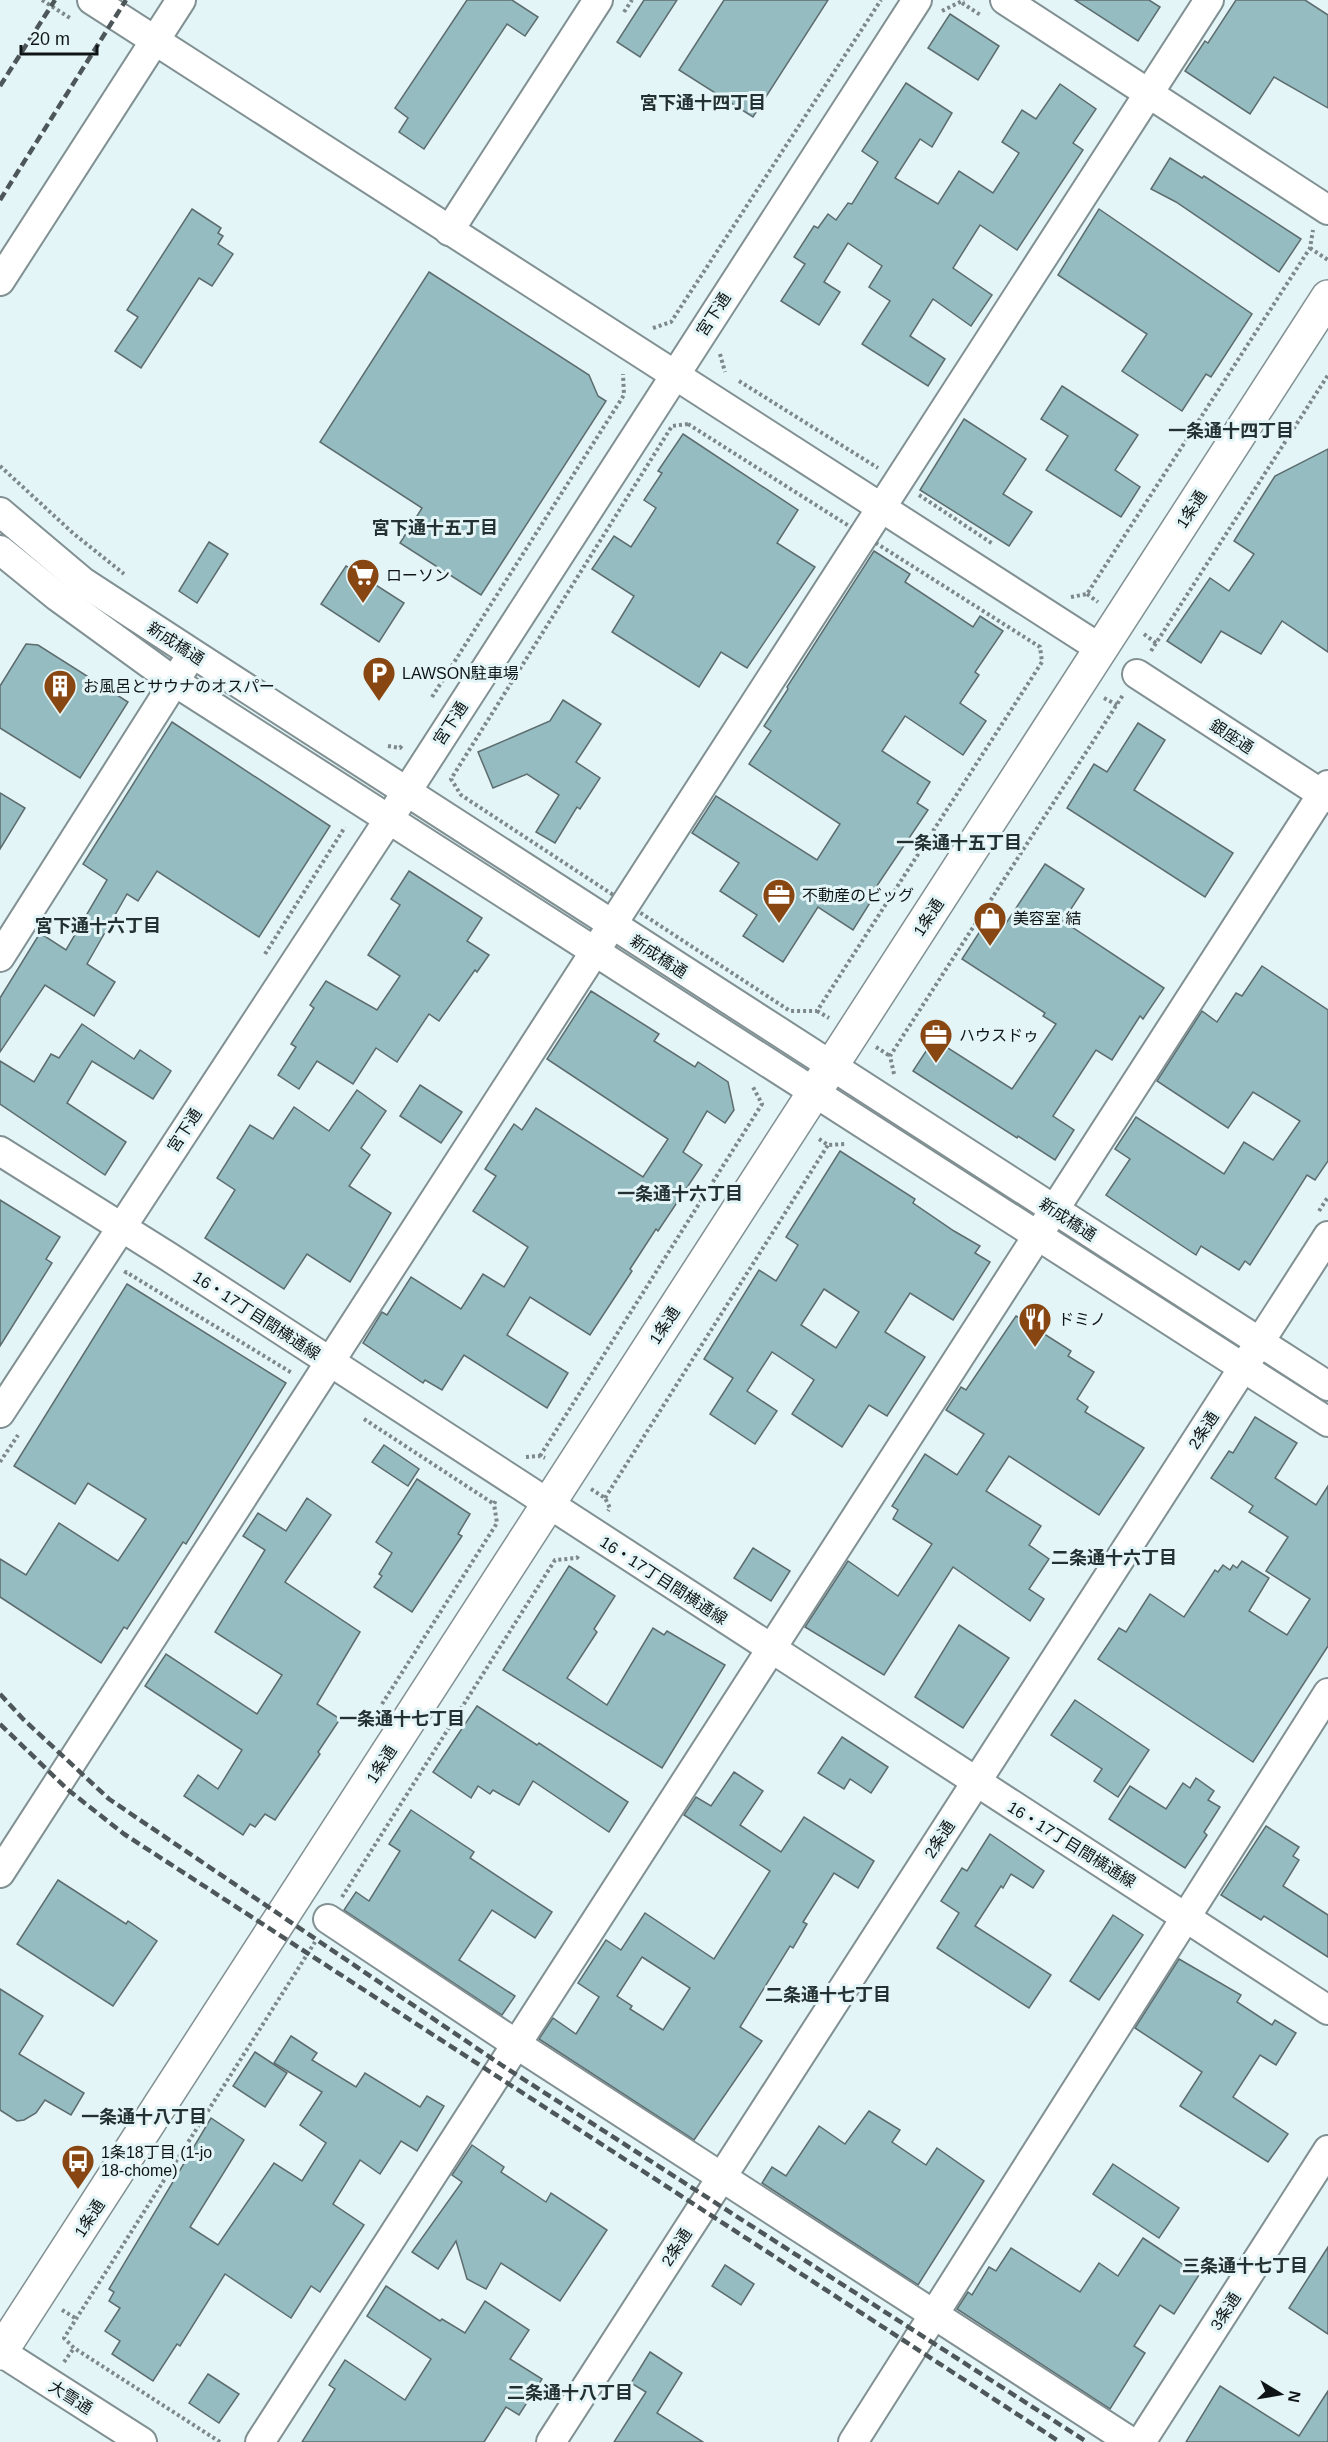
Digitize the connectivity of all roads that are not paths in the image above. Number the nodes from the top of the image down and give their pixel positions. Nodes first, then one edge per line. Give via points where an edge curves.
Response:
1 (92, 0) edge
2 (181, 0) edge
3 (598, 0) edge
4 (917, 0) edge
5 (1005, 0) edge
6 (1209, 0) edge
7 (155, 40) junction
8 (1149, 94) junction
9 (1328, 210) edge
10 (448, 231) junction
11 (0, 281) edge
12 (1328, 297) edge
13 (673, 374) junction
14 (879, 507) junction
15 (0, 512) edge
16 (0, 550) edge
17 (1101, 649) junction
18 (192, 653) junction
19 (1137, 674) road end
20 (175, 681) junction
21 (406, 792) junction
22 (1326, 792) edge
23 (388, 819) junction
24 (612, 925) junction
25 (595, 952) junction
26 (0, 957) edge
27 (823, 1079) junction
28 (0, 1151) edge
29 (1054, 1210) junction
30 (120, 1227) junction
31 (1037, 1236) junction
32 (1328, 1236) edge
33 (1259, 1342) junction
34 (329, 1362) junction
35 (1243, 1368) junction
36 (1328, 1386) edge
37 (1328, 1422) edge
38 (9, 1424) edge
39 (548, 1504) junction
40 (771, 1649) junction
41 (1328, 1693) edge
42 (976, 1783) junction
43 (0, 1873) edge
44 (1185, 1916) junction
45 (328, 1919) road end
46 (1328, 2010) edge
47 (516, 2044) junction
48 (1328, 2150) edge
49 (723, 2175) junction
50 (935, 2314) junction
51 (0, 2352) edge
52 (142, 2442) edge
53 (260, 2442) edge
54 (551, 2442) edge
55 (853, 2442) edge
56 (1131, 2442) edge
57 (1141, 2442) edge

1 - 7 street
2 - 7 street
3 - 10 street
4 - 13 street, 宮下通
5 - 8 street
6 - 8 street
7 - 10 street
7 - 11 street
8 - 9 street
8 - 14 street
10 - 13 street
12 - 17 main road, 1条通
13 - 14 street
13 - 21 street, 宮下通
14 - 17 street
14 - 24 street
15 - 18 street, 新成橋通 via 83,582
16 - 20 street, 新成橋通
17 - 27 main road, 1条通
18 - 20 street
18 - 21 street, 新成橋通
19 - 22 street, 銀座通
20 - 23 street, 新成橋通
20 - 26 street
21 - 23 street, 宮下通
21 - 24 street, 新成橋通
22 - 29 street
23 - 25 street, 新成橋通
23 - 30 street, 宮下通
24 - 25 street
24 - 27 street, 新成橋通
25 - 27 street, 新成橋通
25 - 34 street
27 - 29 street, 新成橋通
27 - 31 street, 新成橋通
27 - 39 main road, 1条通
28 - 30 street, 16・17丁目間横通線
29 - 31 street
29 - 33 street, 新成橋通
30 - 34 street, 16・17丁目間横通線
30 - 38 street, 宮下通
31 - 35 street, 新成橋通
31 - 40 street
32 - 33 street, 2条通
33 - 35 street, 2条通
33 - 36 street, 新成橋通
34 - 39 street, 16・17丁目間横通線
34 - 43 street
35 - 37 street, 新成橋通
35 - 42 street, 2条通
39 - 40 street, 16・17丁目間横通線
39 - 51 main road, 1条通
40 - 42 street, 16・17丁目間横通線
40 - 47 street
41 - 44 street
42 - 44 street, 16・17丁目間横通線
42 - 49 street, 2条通
44 - 46 street, 16・17丁目間横通線
44 - 50 street
45 - 47 street
47 - 49 street
47 - 53 street
48 - 57 street, 3条通
49 - 50 street
49 - 54 street, 2条通
50 - 55 street
50 - 56 street
51 - 52 street, 大雪通

